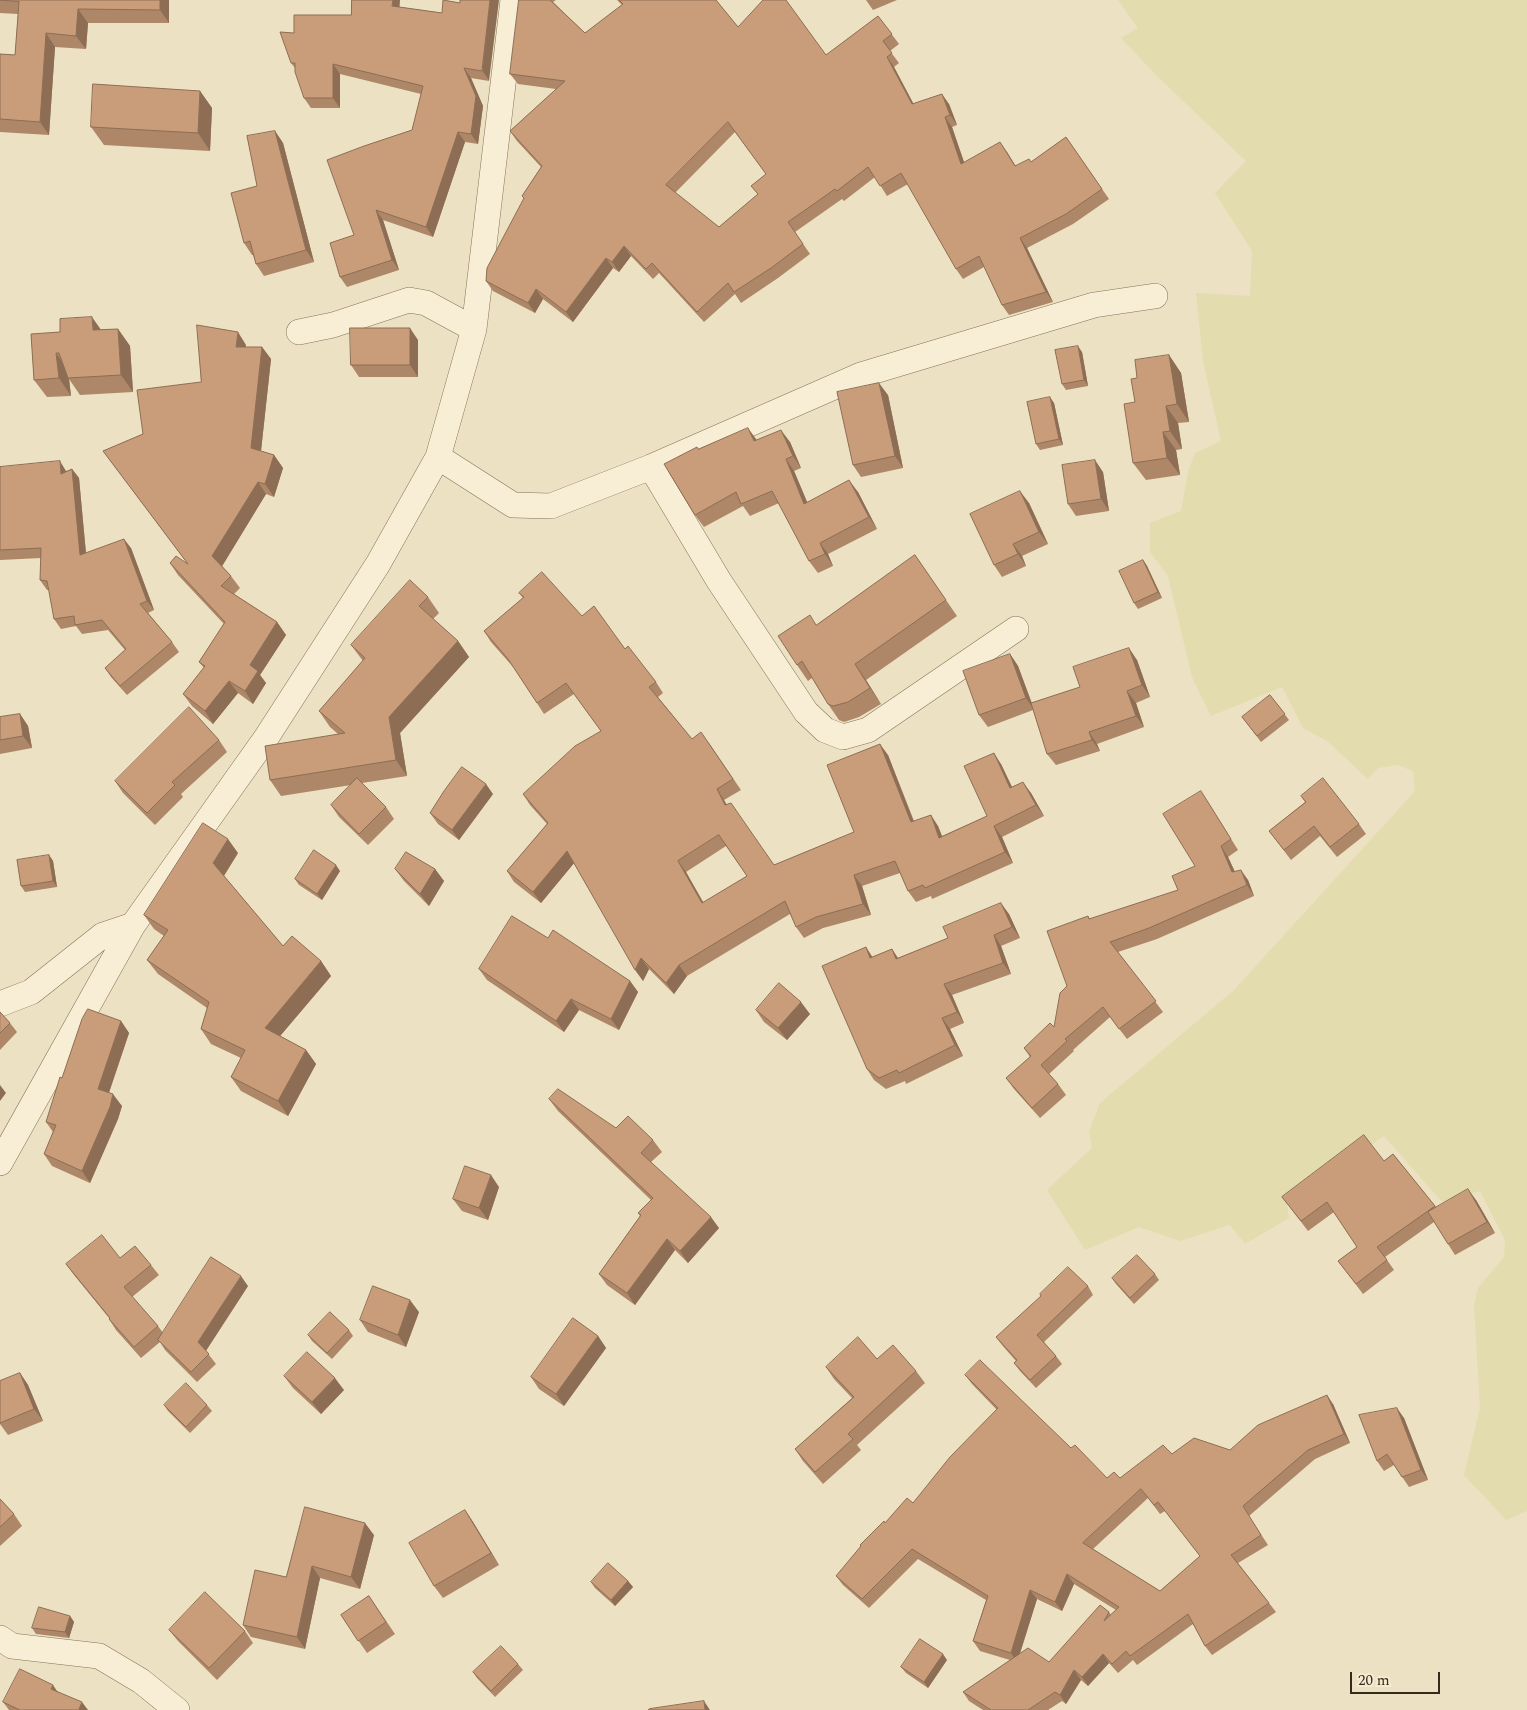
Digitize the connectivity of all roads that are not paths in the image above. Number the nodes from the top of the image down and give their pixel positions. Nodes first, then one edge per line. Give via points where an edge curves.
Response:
1 (513, 0) edge
2 (1155, 296) dead end
3 (474, 329) junction
4 (298, 332) dead end
5 (438, 457) junction
6 (651, 467) junction
7 (1016, 629) dead end
8 (133, 925) junction
9 (0, 1004) edge
10 (0, 1163) edge
11 (0, 1638) edge
12 (177, 1710) edge

1 - 3 street
2 - 6 street via 1094,305 861,375
3 - 4 street via 426,303 409,300 333,325
3 - 5 street
5 - 6 street via 513,505 551,506
5 - 8 street via 378,564 266,738
6 - 7 street via 719,581 806,712 825,730 842,737 868,730
8 - 9 street via 103,935 32,992
8 - 10 street
11 - 12 street via 12,1646 99,1656 141,1681

